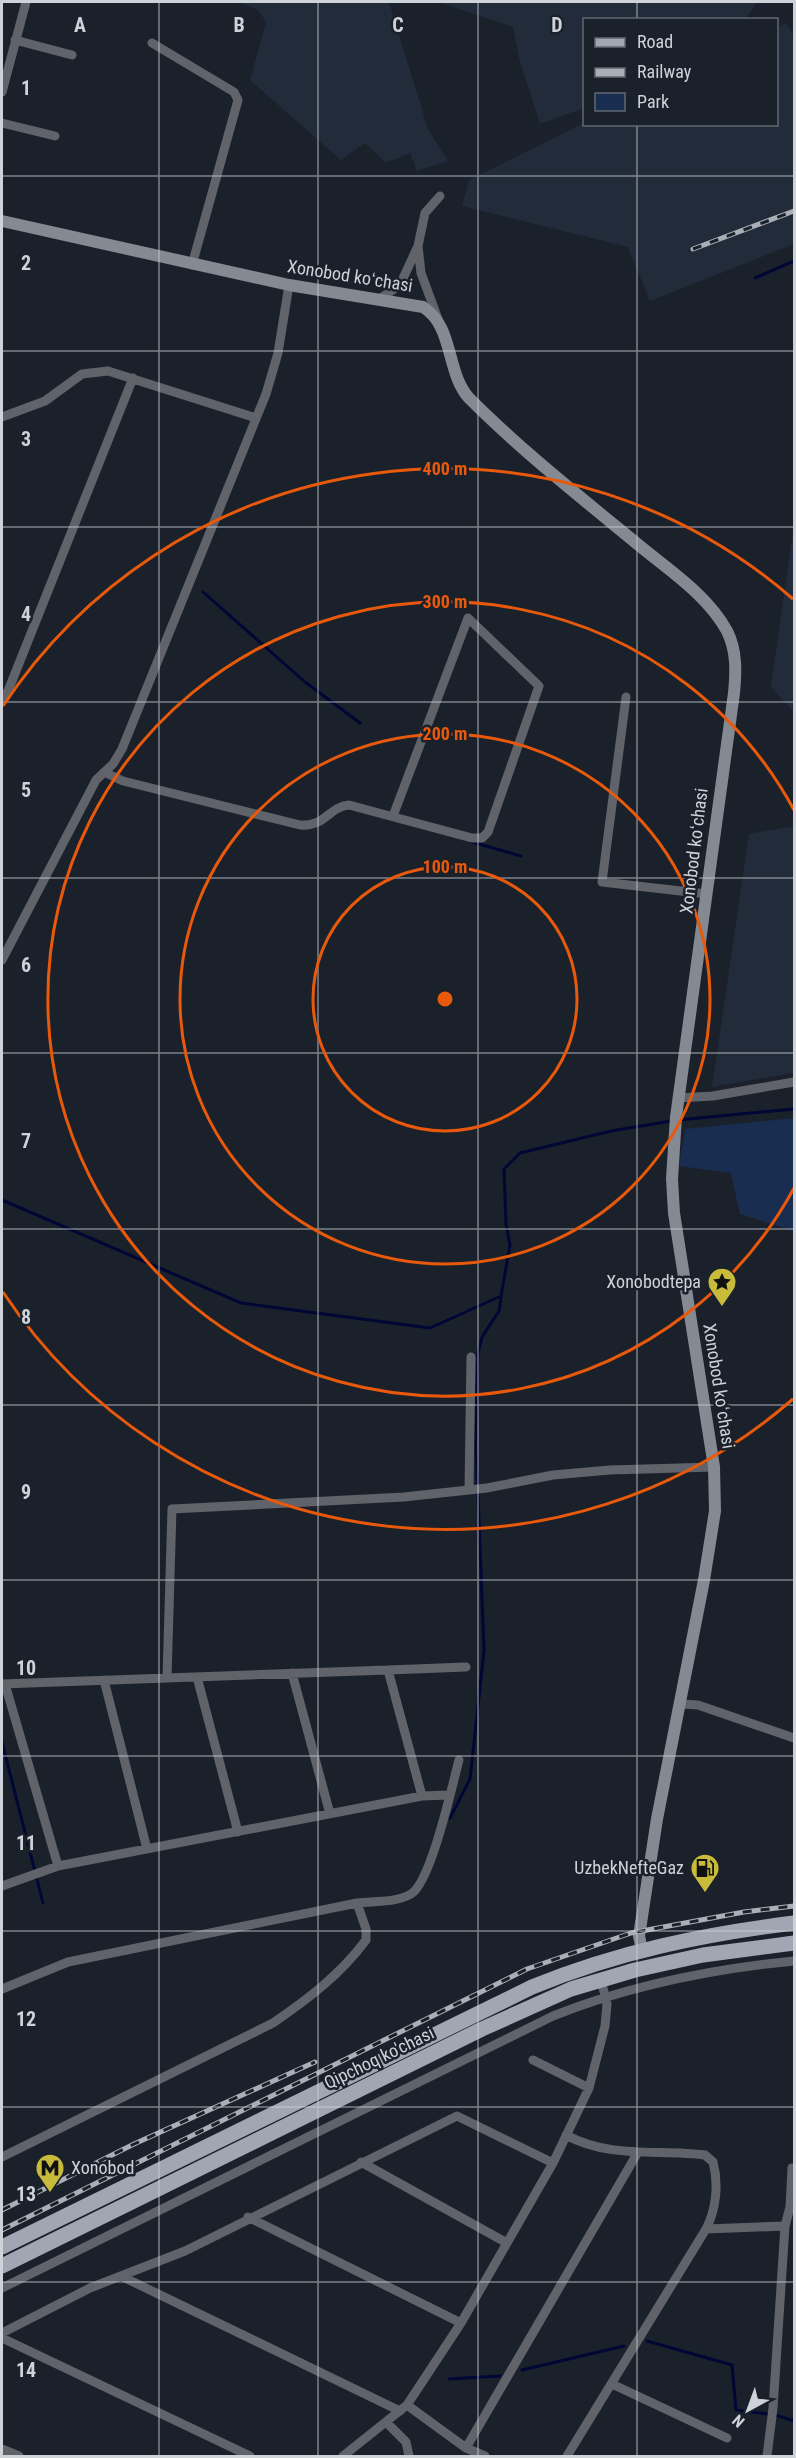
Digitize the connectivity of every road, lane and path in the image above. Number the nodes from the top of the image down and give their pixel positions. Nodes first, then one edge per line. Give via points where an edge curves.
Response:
1 (26, 2) edge
2 (15, 40) junction
3 (152, 43) dead end
4 (72, 55) dead end
5 (2, 92) edge
6 (2, 123) edge
7 (55, 136) dead end
8 (440, 196) dead end
9 (2, 221) edge
10 (418, 246) junction
11 (192, 265) junction
12 (289, 285) junction
13 (378, 300) junction
14 (440, 327) junction
15 (133, 378) junction
16 (2, 417) edge
17 (256, 418) junction
18 (626, 697) dead end
19 (2, 698) edge
20 (104, 772) junction
21 (393, 816) junction
22 (707, 894) junction
23 (2, 960) edge
24 (795, 1082) edge
25 (678, 1098) junction
26 (471, 1357) dead end
27 (714, 1467) junction
28 (469, 1490) junction
29 (466, 1667) dead end
30 (388, 1670) junction
31 (292, 1673) junction
32 (197, 1677) junction
33 (168, 1678) junction
34 (104, 1680) junction
35 (3, 1684) edge
36 (681, 1704) junction
37 (795, 1738) edge
38 (459, 1760) dead end
39 (423, 1796) junction
40 (449, 1796) junction
41 (330, 1814) junction
42 (238, 1832) junction
43 (147, 1849) junction
44 (58, 1866) junction
45 (2, 1886) edge
46 (357, 1903) junction
47 (795, 1923) edge
48 (795, 1943) edge
49 (642, 1950) junction
50 (795, 1960) edge
51 (596, 1963) junction
52 (646, 1967) junction
53 (601, 1980) junction
54 (2, 1989) edge
55 (606, 1997) junction
56 (533, 2060) dead end
57 (589, 2088) junction
58 (566, 2135) junction
59 (638, 2152) junction
60 (2, 2157) edge
61 (361, 2162) junction
62 (553, 2163) junction
63 (793, 2168) edge
64 (248, 2217) junction
65 (785, 2226) junction
66 (706, 2229) junction
67 (507, 2243) junction
68 (2, 2247) edge
69 (2, 2266) edge
70 (123, 2277) junction
71 (2, 2288) edge
72 (460, 2323) junction
73 (2, 2333) edge
74 (2, 2338) edge
75 (612, 2385) junction
76 (403, 2408) junction
77 (386, 2422) junction
78 (727, 2438) dead end
79 (466, 2448) junction
80 (2, 2449) edge
81 (19, 2457) edge
82 (250, 2457) edge
83 (343, 2457) edge
84 (409, 2457) edge
85 (485, 2457) edge
86 (567, 2457) edge
87 (767, 2457) edge

1 - 2 street
2 - 4 street
2 - 5 street
3 - 11 street via 234,92 238,100
6 - 7 street
8 - 10 street via 425,213
9 - 11 main road, Xonobod koʻchasi
10 - 13 street via 400,285
10 - 14 street via 421,273
11 - 12 main road, Xonobod koʻchasi
12 - 13 main road, Xonobod koʻchasi
12 - 17 street via 278,353
13 - 14 main road, Xonobod koʻchasi via 423,307
14 - 22 main road, Xonobod koʻchasi via 458,381 469,399 695,592 719,618 729,636 736,664 735,686
15 - 16 street via 108,371 82,374 45,401
15 - 17 street
15 - 19 street
17 - 20 street via 122,749
18 - 22 street via 602,882
20 - 21 street via 123,781 300,825 316,825 346,805
20 - 23 street via 96,780
21 - 21 street via 477,838 488,832 539,686 468,618
22 - 25 main road, Xonobod koʻchasi
24 - 25 street
25 - 27 main road, Xonobod koʻchasi via 672,1179 674,1213
26 - 28 street
27 - 28 street via 553,1475
27 - 36 main road, Xonobod koʻchasi via 713,1527
28 - 33 street via 172,1509
29 - 30 street
30 - 31 street
30 - 39 street
31 - 32 street
31 - 41 street
32 - 33 street
32 - 42 street
33 - 34 street
34 - 35 street
34 - 43 street
35 - 44 street
36 - 37 street via 698,1705
36 - 49 main road, Xonobod koʻchasi via 653,1841 639,1936
38 - 40 street
39 - 40 street
39 - 41 street
40 - 46 street via 420,1886 399,1899
41 - 42 street
42 - 43 street
43 - 44 street
44 - 45 street
46 - 54 street via 68,1962
46 - 60 street via 366,1940 332,1979 273,2024
47 - 49 main road, Qipchoq ko'chasi via 735,1930
48 - 52 main road, Qipchoq ko'chasi via 723,1951
49 - 51 main road, Qipchoq ko'chasi
49 - 52 main road
50 - 55 street via 681,1977
51 - 53 main road
51 - 68 main road, Qipchoq ko'chasi via 481,2010
52 - 53 main road, Qipchoq ko'chasi
53 - 55 street
53 - 69 main road, Qipchoq ko'chasi via 511,2015
55 - 57 street via 605,2026
55 - 71 street via 529,2026
56 - 57 street
57 - 58 street
58 - 59 street via 593,2148
58 - 62 street
59 - 66 street via 710,2158 715,2167 716,2186 714,2215
59 - 79 street
61 - 62 street via 457,2116
61 - 64 street
61 - 67 street
62 - 67 street
63 - 65 street
64 - 70 street via 185,2251
64 - 72 street
65 - 66 street
65 - 87 street
66 - 75 street
67 - 72 street
70 - 73 street via 90,2288
70 - 76 street
72 - 76 street
74 - 82 street
75 - 78 street
75 - 86 street
76 - 77 street
76 - 79 street
77 - 83 street
77 - 84 street via 406,2442
79 - 85 street
80 - 81 street

